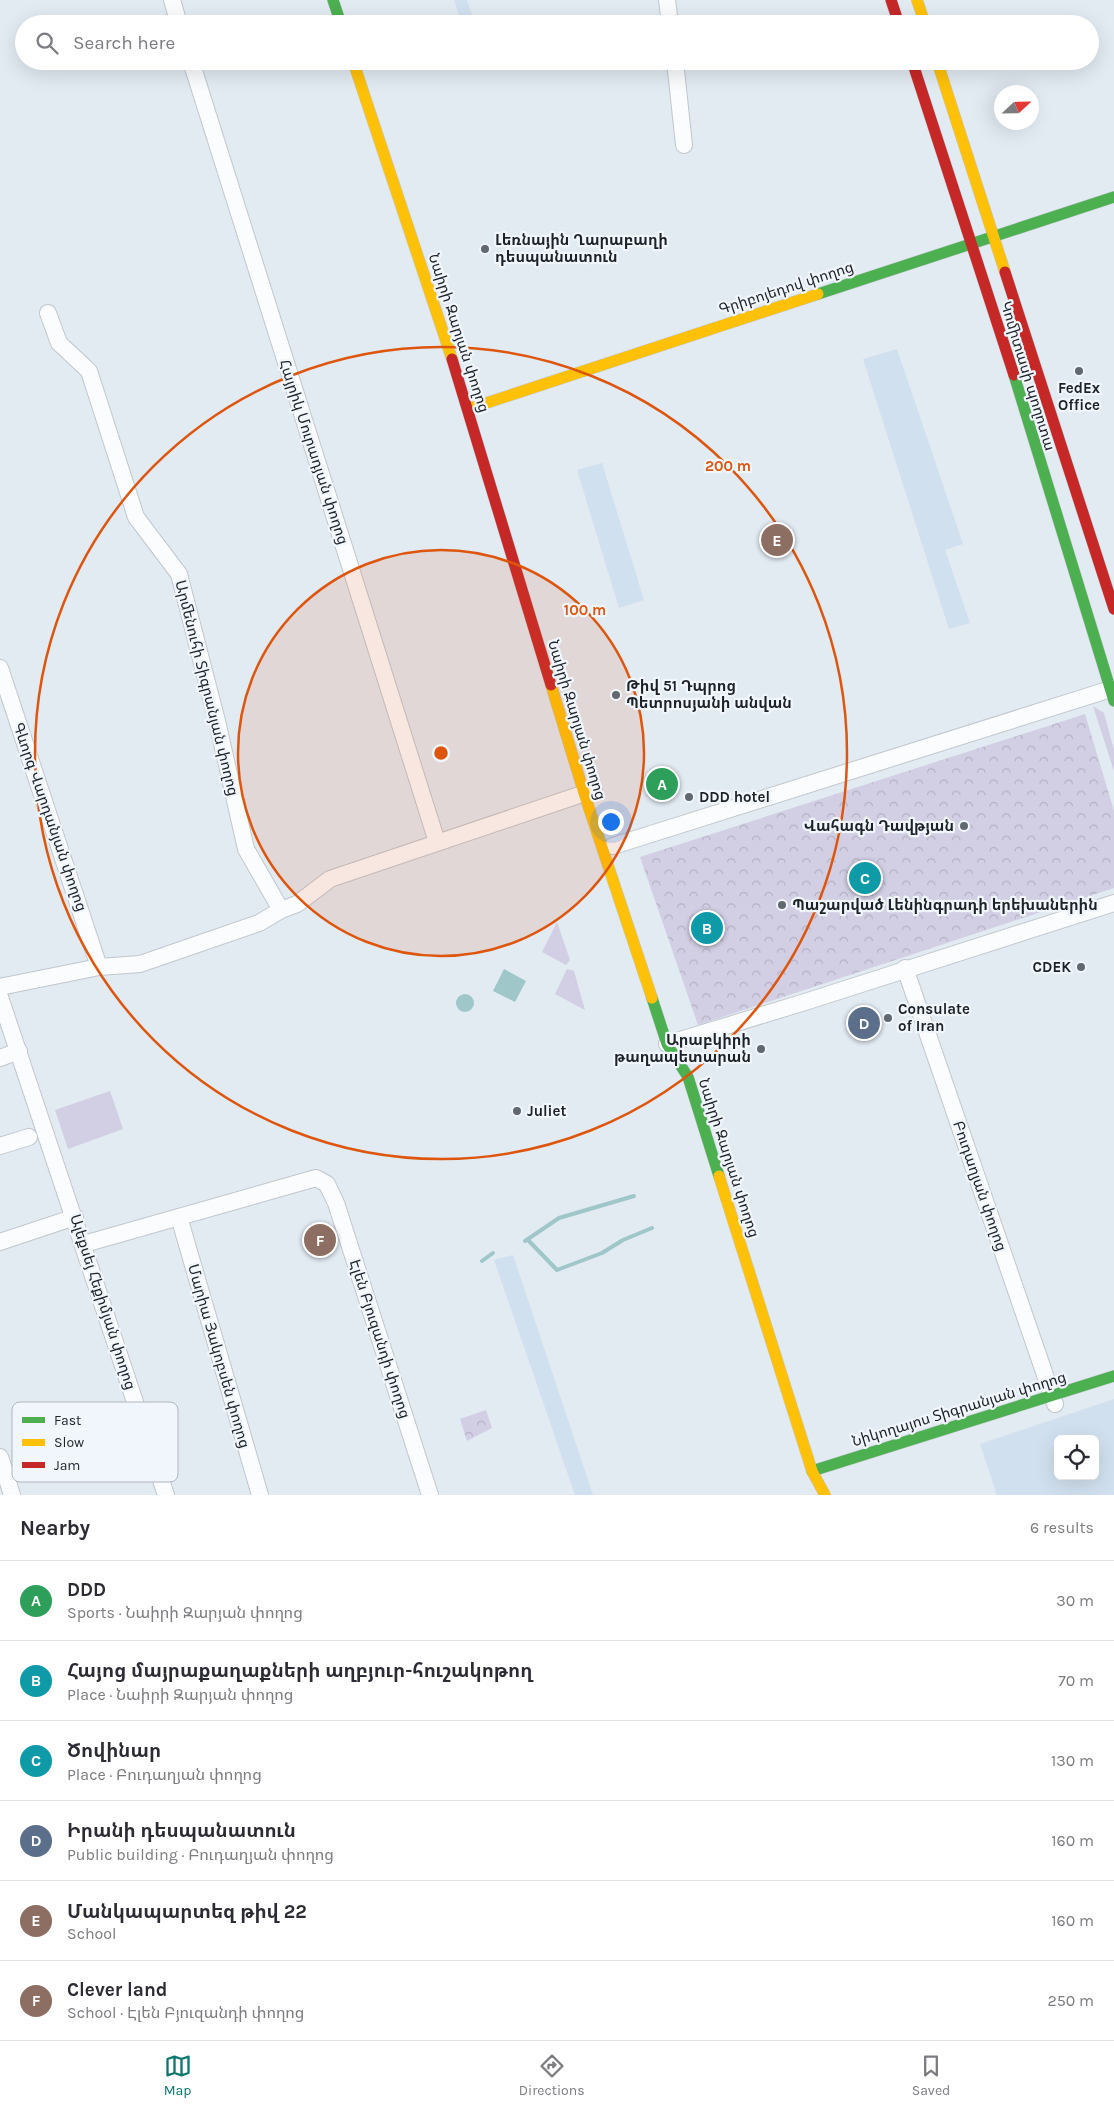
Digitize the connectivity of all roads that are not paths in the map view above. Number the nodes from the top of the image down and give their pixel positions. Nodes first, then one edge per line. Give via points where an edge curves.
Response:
1 (172, 0) edge
2 (334, 0) edge
3 (668, 0) edge
4 (891, 0) edge
5 (917, 0) edge
6 (176, 15) edge
7 (338, 15) edge
8 (669, 15) edge
9 (896, 15) edge
10 (922, 15) edge
11 (194, 70) edge
12 (356, 70) edge
13 (675, 70) edge
14 (915, 70) edge
15 (941, 70) edge
16 (684, 145) dead end
17 (1114, 197) edge
18 (1114, 206) edge
19 (995, 240) junction
20 (427, 246) dead end
21 (973, 248) junction
22 (48, 313) dead end
23 (474, 412) junction
24 (515, 526) dead end
25 (1114, 610) edge
26 (0, 668) edge
27 (1113, 693) edge
28 (587, 760) dead end
29 (589, 792) junction
30 (437, 842) junction
31 (613, 846) junction
32 (1114, 903) edge
33 (281, 910) junction
34 (99, 967) junction
35 (905, 968) junction
36 (0, 987) edge
37 (0, 997) edge
38 (672, 1042) junction
39 (19, 1051) junction
40 (0, 1058) edge
41 (29, 1136) dead end
42 (0, 1146) edge
43 (75, 1217) junction
44 (179, 1217) junction
45 (0, 1242) edge
46 (84, 1244) junction
47 (1114, 1376) edge
48 (1114, 1386) edge
49 (1053, 1400) junction
50 (136, 1402) edge
51 (0, 1457) edge
52 (814, 1476) junction
53 (162, 1482) edge
54 (12, 1495) edge
55 (166, 1495) edge
56 (260, 1495) edge
57 (430, 1495) edge
58 (825, 1495) edge

1 - 6 street
2 - 7 main road
3 - 8 street
4 - 9 main road
5 - 10 main road
11 - 30 street, Հայրիկ Մուրադյան փողոց
12 - 23 main road, Նաիրի Զարյան փողոց
13 - 16 street
14 - 21 main road, Կոմիտասի պողոտա via 960,199
15 - 19 main road, Կոմիտասի պողոտա
17 - 19 main road, Գրիբոյեդով փողոց
18 - 19 main road, Գրիբոյեդով փողոց
19 - 21 main road, Գրիբոյեդով փողոց
19 - 25 main road, Կոմիտասի պողոտա
20 - 23 main road, Նաիրի Զարյան փողոց
21 - 23 main road, Գրիբոյեդով փողոց
21 - 27 main road, Կոմիտասի պողոտա
22 - 33 street, Արմենուհի Տիգրանյան փողոց via 59,343 89,371 136,517 179,574 246,849
23 - 24 main road, Նաիրի Զարյան փողոց
23 - 29 main road, Նաիրի Զարյան փողոց
26 - 34 street, Գևորգ Վարդանյան փողոց
27 - 31 street
28 - 29 main road, Նաիրի Զարյան փողոց
29 - 30 street
29 - 31 main road, Նաիրի Զարյան փողոց
29 - 38 main road, Նաիրի Զարյան փողոց
30 - 33 street via 330,879 297,904
31 - 38 main road, Նաիրի Զարյան փողոց
32 - 35 street
33 - 34 street via 236,932 140,964
34 - 36 street
35 - 38 street
35 - 49 street, Բուդաղյան փողոց
37 - 39 street, Ալեքսեյ Հեքիմյան փողոց
38 - 52 main road, Նաիրի Զարյան փողոց via 688,1077
39 - 40 street
39 - 43 street, Ալեքսեյ Հեքիմյան փողոց
41 - 42 street
43 - 45 street
43 - 46 street, Ալեքսեյ Հեքիմյան փողոց
44 - 46 street
44 - 56 street, Մարիա Յակոբսեն փողոց
44 - 57 street, Էլեն Բյուզանդի փողոց via 316,1178 327,1184 339,1212
46 - 50 street, Ալեքսեյ Հեքիմյան փողոց
47 - 49 main road, Նիկողայոս Տիգրանյան փողոց
48 - 49 main road, Նիկողայոս Տիգրանյան փողոց
49 - 52 main road, Նիկողայոս Տիգրանյան փողոց
51 - 54 street
52 - 58 main road, Նաիրի Զարյան փողոց
53 - 55 street, Ալեքսեյ Հեքիմյան փողոց

